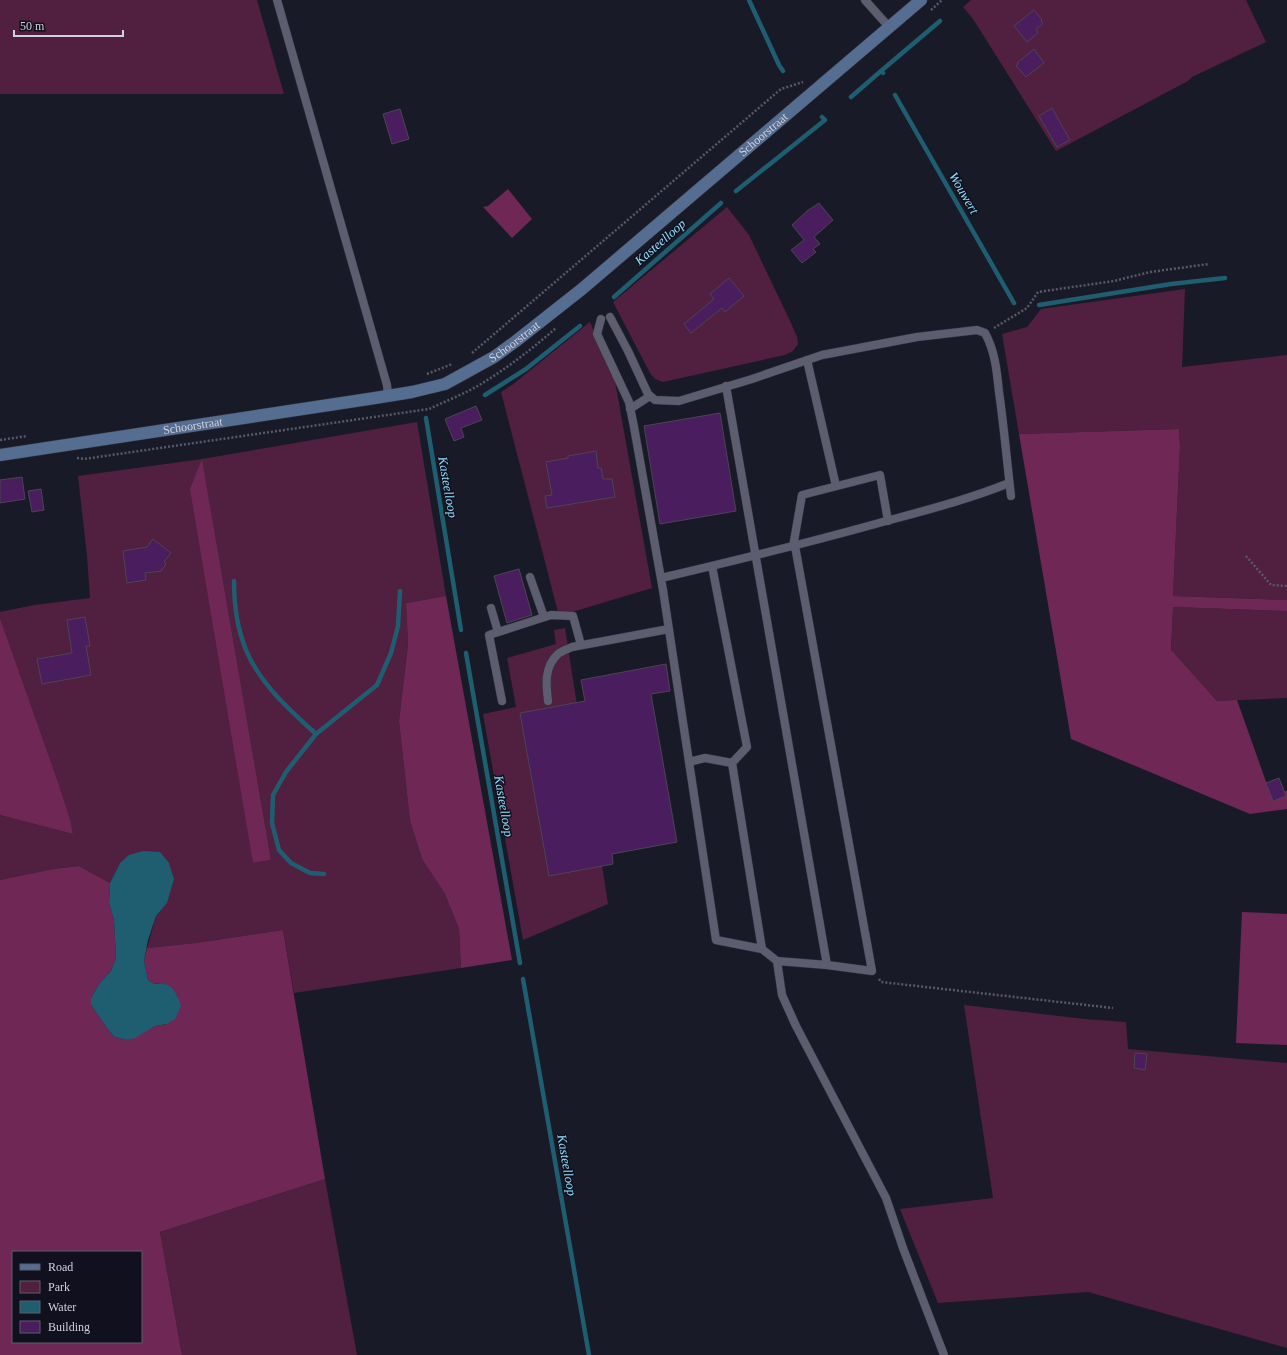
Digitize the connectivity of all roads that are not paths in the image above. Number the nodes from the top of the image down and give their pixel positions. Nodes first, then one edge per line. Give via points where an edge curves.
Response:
1 (277, 0) edge
2 (865, 0) edge
3 (921, 0) edge
4 (889, 27) junction
5 (610, 317) dead end
6 (601, 319) dead end
7 (807, 360) junction
8 (726, 386) junction
9 (388, 396) junction
10 (650, 396) junction
11 (630, 409) junction
12 (0, 455) edge
13 (1009, 483) junction
14 (836, 486) junction
15 (1011, 496) dead end
16 (888, 521) junction
17 (794, 546) junction
18 (755, 556) junction
19 (712, 566) junction
20 (530, 577) dead end
21 (661, 578) junction
22 (491, 608) dead end
23 (544, 618) junction
24 (669, 629) junction
25 (498, 632) junction
26 (581, 645) junction
27 (502, 701) dead end
28 (548, 701) dead end
29 (689, 762) junction
30 (732, 763) junction
31 (762, 949) junction
32 (776, 961) junction
33 (827, 965) junction
34 (944, 1355) edge

1 - 9 lane via 387,385
2 - 4 lane
3 - 4 street, Schoorstraat
4 - 9 street, Schoorstraat via 582,289 516,341 494,357 445,384
5 - 10 lane
6 - 11 lane via 597,334
7 - 8 lane
7 - 13 lane via 917,337 977,330 985,333 991,343 995,362 1006,439
7 - 14 lane
8 - 10 lane via 678,400 655,400
8 - 18 lane
9 - 12 street, Schoorstraat
10 - 11 lane
11 - 21 lane
13 - 15 lane
13 - 16 lane via 977,496
14 - 16 lane via 880,475
14 - 17 lane via 802,495
16 - 17 lane
17 - 18 lane
17 - 33 lane via 872,971
18 - 19 lane
18 - 33 lane
19 - 21 lane
19 - 30 lane via 747,747
20 - 23 lane
21 - 24 lane
22 - 25 lane
23 - 25 lane
23 - 26 lane via 551,615 573,616
24 - 26 lane
24 - 29 lane
25 - 27 lane via 489,635
26 - 28 lane via 558,653 549,666 546,677
29 - 30 lane via 705,758
29 - 31 lane via 716,940
30 - 31 lane
31 - 32 lane
32 - 33 lane
32 - 34 lane via 782,996 886,1198

